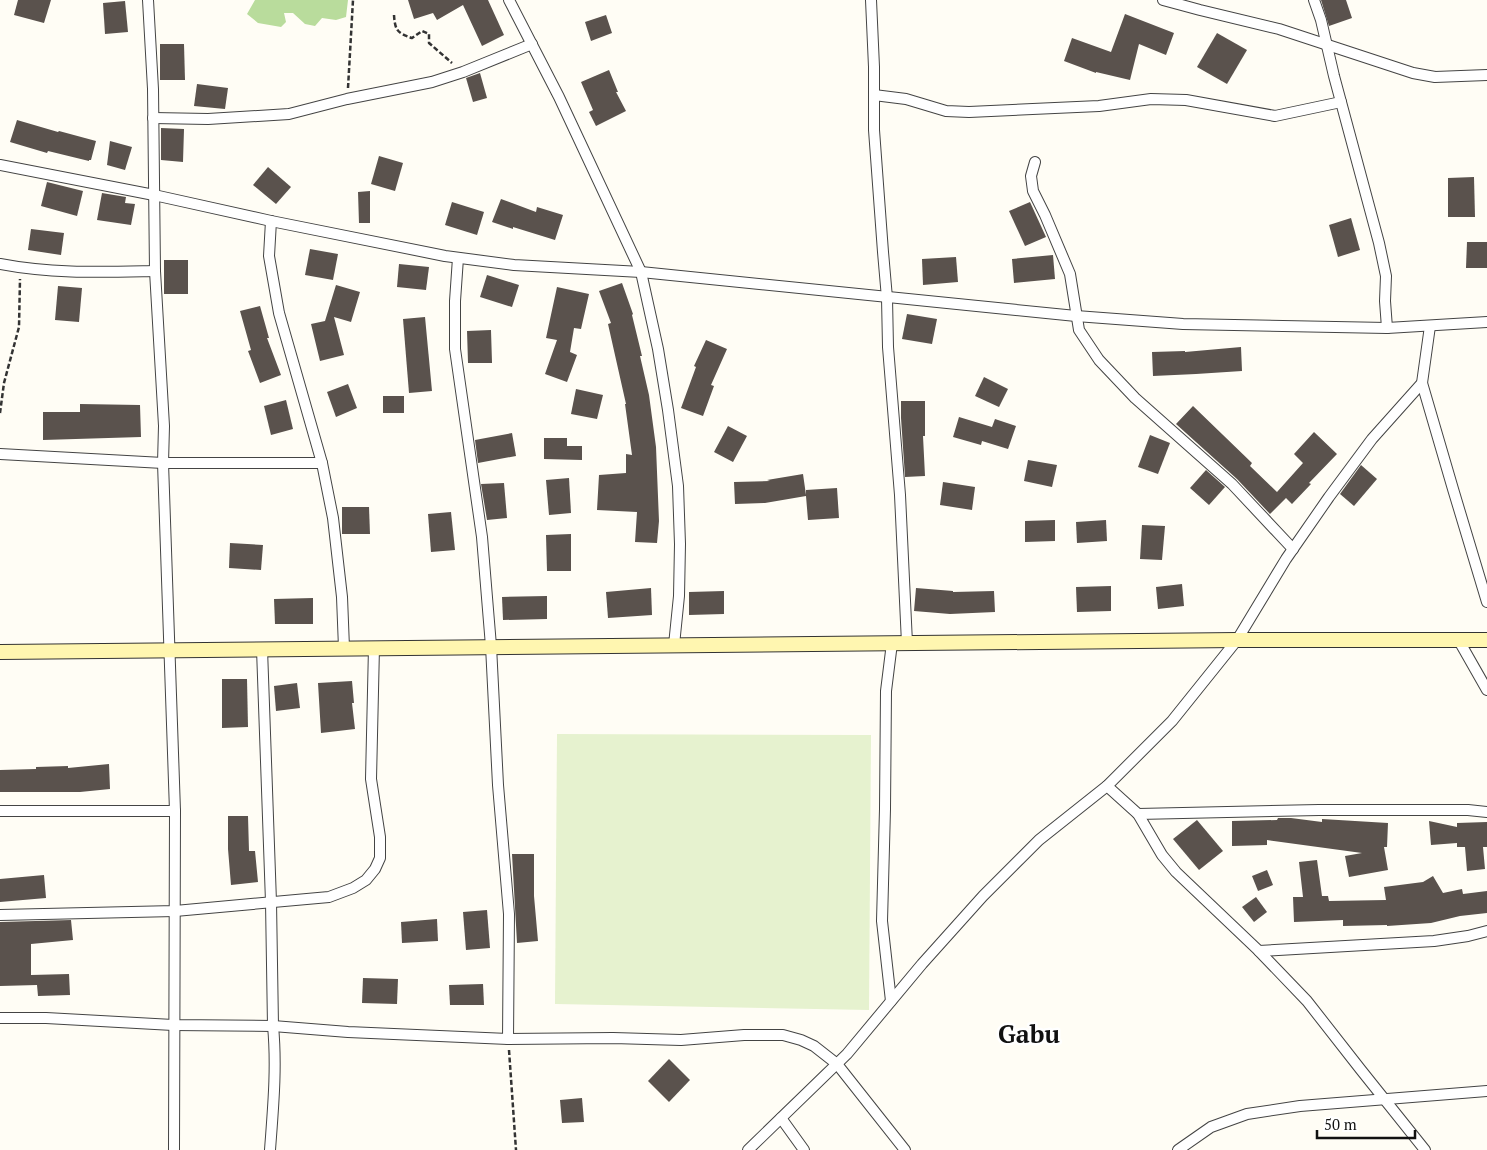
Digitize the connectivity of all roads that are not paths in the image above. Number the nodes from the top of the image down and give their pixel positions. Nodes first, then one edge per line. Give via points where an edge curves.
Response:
1 (148, 0) edge
2 (509, 0) edge
3 (871, 0) edge
4 (1163, 0) edge
5 (1314, 0) edge
6 (532, 44) junction
7 (1326, 45) junction
8 (1487, 75) edge
9 (874, 95) junction
10 (1341, 102) junction
11 (153, 118) junction
12 (1035, 162) dead end
13 (0, 165) edge
14 (154, 195) junction
15 (271, 221) junction
16 (458, 258) junction
17 (0, 264) edge
18 (155, 271) junction
19 (641, 272) junction
20 (887, 298) junction
21 (1076, 316) junction
22 (1487, 322) edge
23 (1430, 326) junction
24 (1387, 328) junction
25 (1422, 383) junction
26 (0, 454) edge
27 (322, 463) junction
28 (163, 464) junction
29 (1292, 548) junction
30 (1487, 602) edge
31 (1458, 639) junction
32 (1237, 640) junction
33 (1487, 640) edge
34 (907, 642) junction
35 (892, 643) junction
36 (674, 645) junction
37 (491, 646) junction
38 (344, 648) junction
39 (374, 648) junction
40 (168, 649) junction
41 (262, 649) junction
42 (0, 652) edge
43 (1487, 690) edge
44 (1107, 786) junction
45 (0, 811) edge
46 (174, 811) junction
47 (1487, 812) edge
48 (1138, 814) junction
49 (271, 902) junction
50 (175, 911) junction
51 (0, 915) edge
52 (1487, 931) edge
53 (1259, 951) junction
54 (891, 1001) junction
55 (0, 1018) edge
56 (173, 1025) junction
57 (273, 1026) junction
58 (508, 1039) junction
59 (837, 1064) junction
60 (1487, 1091) edge
61 (1384, 1100) junction
62 (781, 1118) junction
63 (174, 1150) edge
64 (270, 1150) edge
65 (748, 1150) edge
66 (804, 1150) edge
67 (905, 1150) edge
68 (1178, 1150) edge
69 (1425, 1150) edge

1 - 11 street
2 - 6 street
3 - 9 street
4 - 7 street via 1279,29
5 - 7 street
6 - 11 street via 432,82 288,114 208,119
6 - 19 street
7 - 8 street via 1413,74 1435,77
7 - 10 street
9 - 10 street via 906,99 946,111 969,112 1099,106 1150,99 1186,100 1275,116
9 - 20 street
10 - 24 street via 1380,243 1386,276
11 - 14 street
12 - 21 street via 1031,176 1032,191 1070,274
13 - 14 street
14 - 15 street
14 - 18 street
15 - 16 street
15 - 27 street via 269,256 279,313
16 - 19 street via 514,265
16 - 37 street via 455,349 482,537
17 - 18 street via 62,272
18 - 28 street via 164,426
19 - 20 street
19 - 36 street via 658,349 678,486 680,544
20 - 21 street
20 - 34 street
21 - 24 street via 1183,324
21 - 29 street via 1079,330 1099,360 1135,398 1232,484
22 - 23 street
23 - 24 street
23 - 25 street
25 - 29 street via 1372,440
25 - 30 street
26 - 28 street
27 - 28 street
27 - 38 street via 342,597
28 - 40 street
29 - 32 street
31 - 32 main road
31 - 33 main road
31 - 43 street
32 - 34 main road
32 - 44 street via 1172,721
34 - 35 main road
35 - 36 main road
35 - 54 street via 886,691 882,921
36 - 37 main road
37 - 39 main road
37 - 58 street via 509,914
38 - 39 main road
38 - 41 main road
39 - 49 street via 371,779 380,858 366,880 353,888 329,897
40 - 41 main road
40 - 42 main road
40 - 46 street
41 - 49 street
44 - 48 street
44 - 54 street via 1039,840 983,896
45 - 46 street
46 - 50 street
47 - 48 street via 1319,810
48 - 53 street via 1176,872
49 - 50 street
49 - 57 street
50 - 51 street
50 - 56 street
52 - 53 street via 1434,941
53 - 61 street via 1307,1001
54 - 59 street
55 - 56 street
56 - 57 street
56 - 63 street
57 - 58 street
57 - 64 street via 275,1073
58 - 59 street via 681,1040 744,1034 783,1035 814,1046
59 - 62 street
59 - 67 street
60 - 61 street
61 - 68 street via 1300,1106 1247,1114 1211,1128
61 - 69 street
62 - 65 street
62 - 66 street

